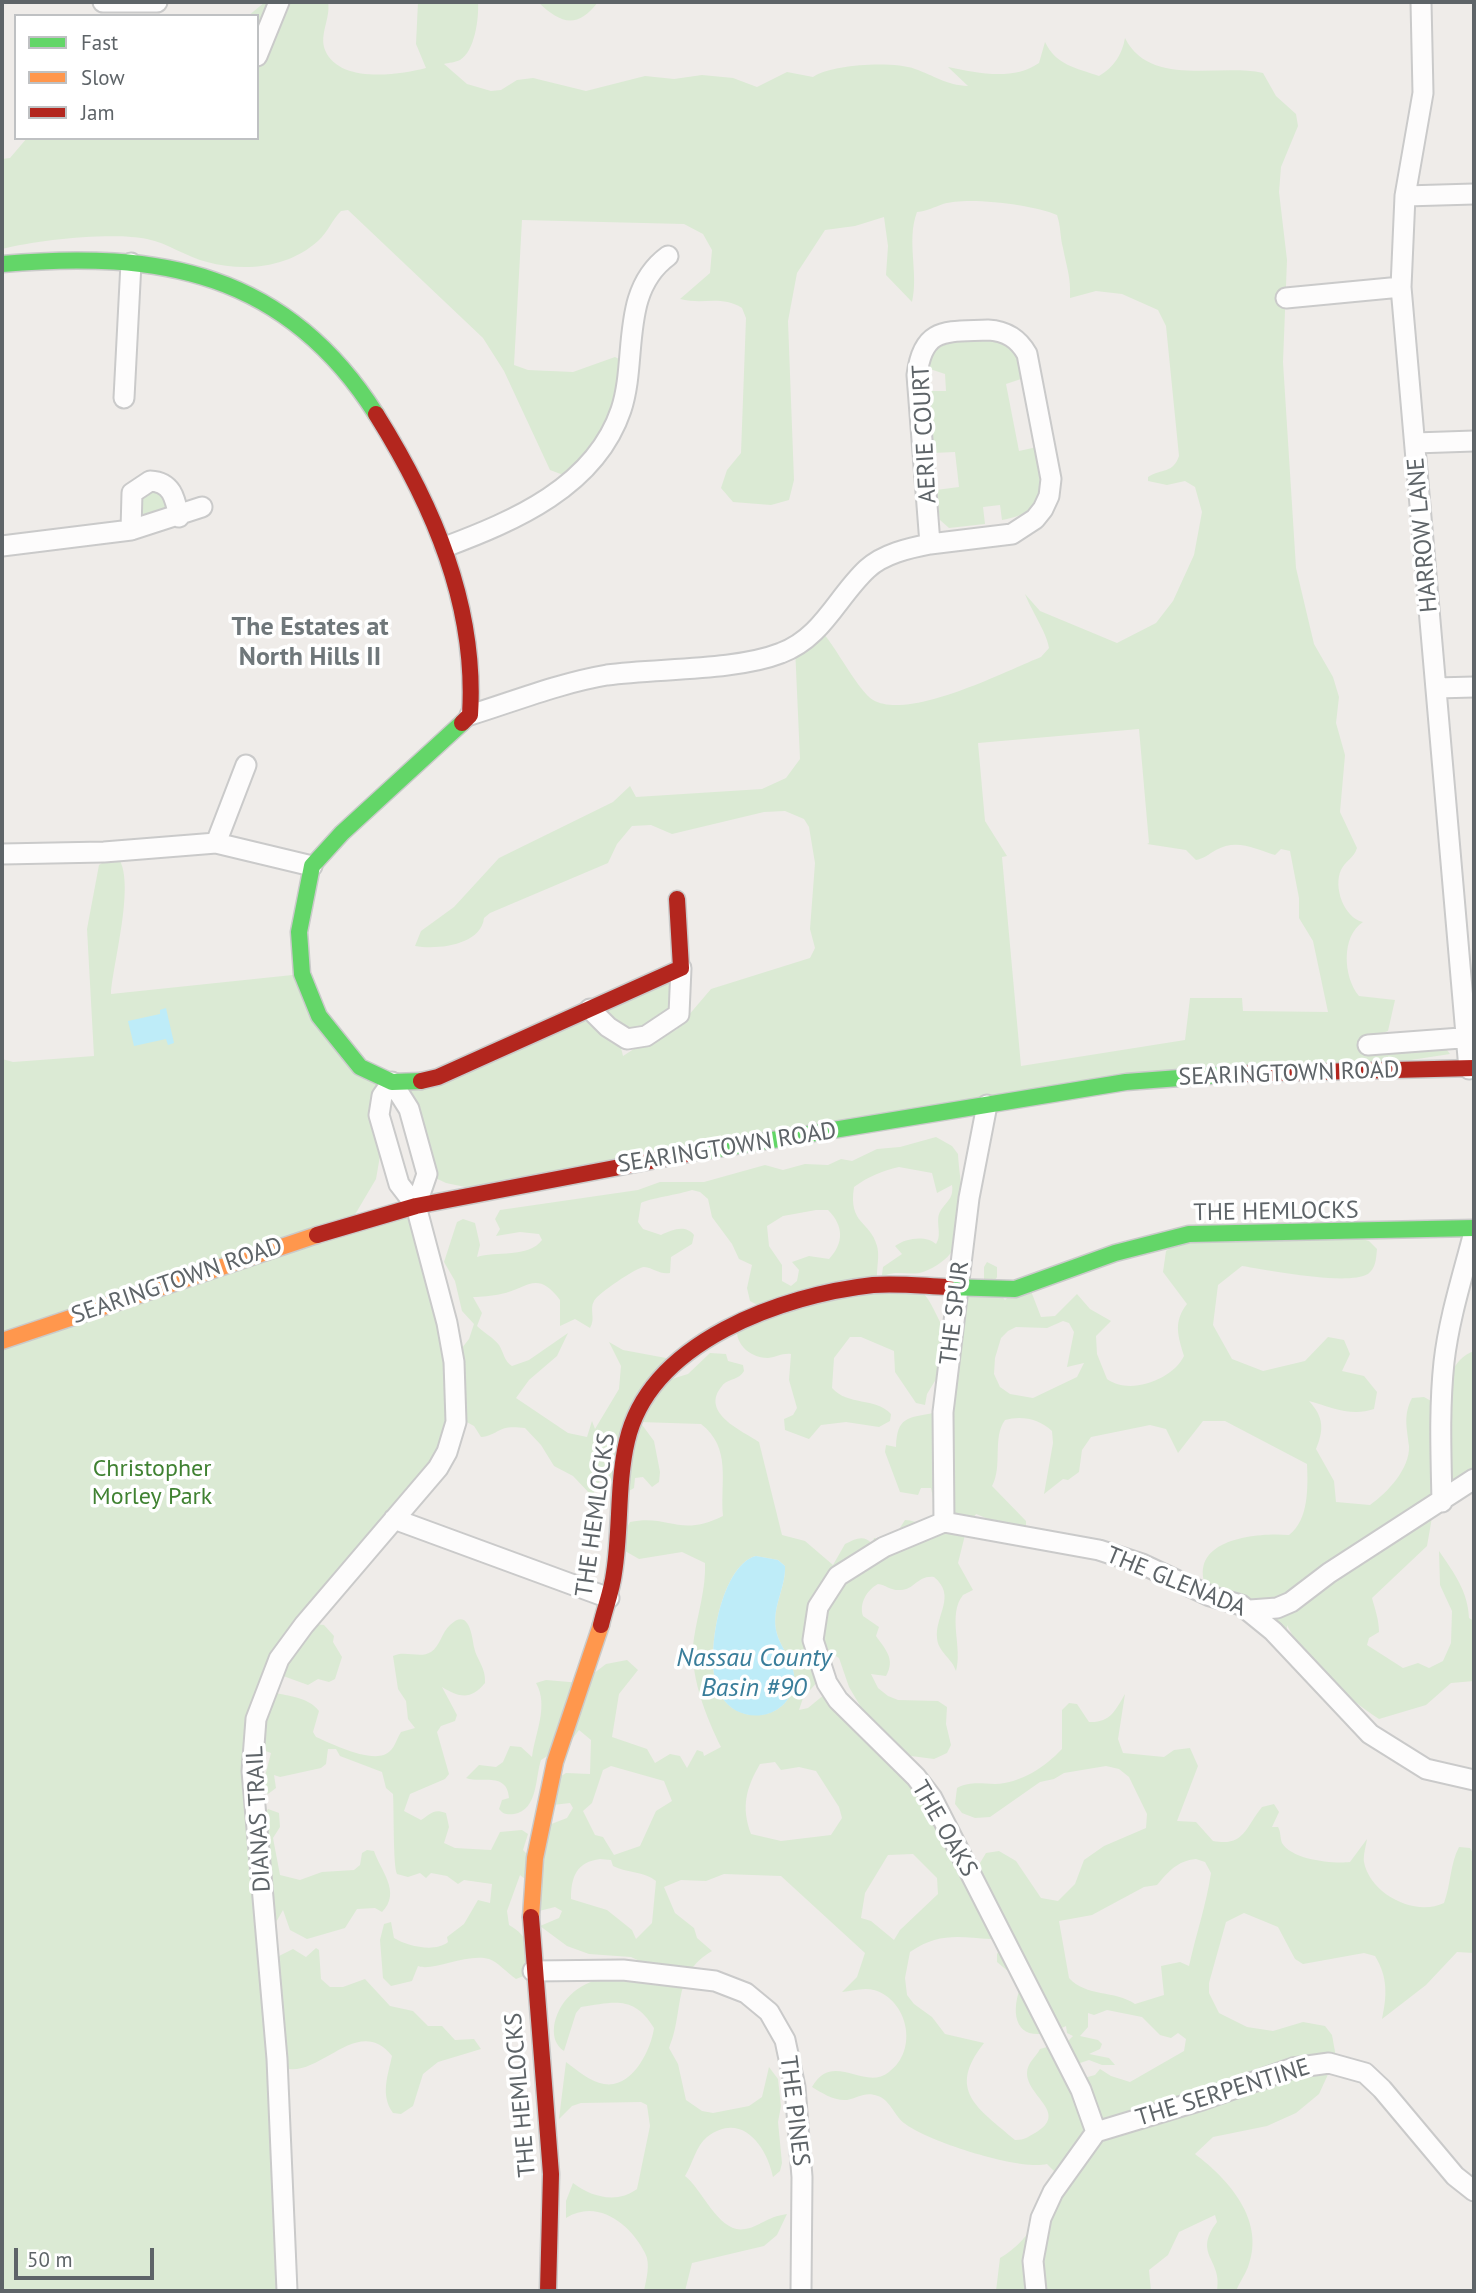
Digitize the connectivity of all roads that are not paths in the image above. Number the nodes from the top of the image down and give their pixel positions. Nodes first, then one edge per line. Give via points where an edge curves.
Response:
1 (103, 2) edge
2 (157, 2) edge
3 (279, 2) edge
4 (1421, 2) edge
5 (259, 51) edge
6 (1474, 194) edge
7 (1405, 196) junction
8 (668, 257) dead end
9 (131, 262) junction
10 (2, 264) edge
11 (1401, 287) junction
12 (1286, 298) dead end
13 (124, 398) dead end
14 (1474, 441) edge
15 (1415, 443) junction
16 (202, 508) dead end
17 (179, 517) junction
18 (131, 530) junction
19 (930, 544) junction
20 (2, 546) edge
21 (445, 547) junction
22 (1474, 687) edge
23 (1436, 688) junction
24 (470, 715) junction
25 (246, 765) dead end
26 (216, 842) junction
27 (2, 854) edge
28 (312, 866) junction
29 (677, 899) dead end
30 (681, 968) junction
31 (590, 1009) junction
32 (1470, 1038) edge
33 (1368, 1045) dead end
34 (1471, 1069) edge
35 (392, 1082) junction
36 (987, 1105) junction
37 (416, 1206) junction
38 (1474, 1230) edge
39 (958, 1286) junction
40 (2, 1341) edge
41 (1474, 1479) edge
42 (1442, 1502) junction
43 (394, 1519) junction
44 (944, 1522) junction
45 (609, 1598) junction
46 (1291, 1602) junction
47 (1250, 1610) junction
48 (1286, 1645) junction
49 (1474, 1780) edge
50 (533, 1971) junction
51 (1096, 2132) junction
52 (1474, 2191) edge
53 (287, 2291) edge
54 (548, 2291) edge
55 (801, 2291) edge
56 (1036, 2291) edge

1 - 2 street
3 - 5 street
4 - 7 street, HARROW LANE via 1423,93
6 - 7 street
7 - 11 street, HARROW LANE
8 - 21 street via 645,279 635,311 622,407 598,451 567,485 528,513
9 - 10 street
9 - 13 street
9 - 21 street via 250,293 310,335 348,376 391,438
11 - 12 street
11 - 15 street, HARROW LANE
14 - 15 street
15 - 23 street, HARROW LANE
16 - 17 street
17 - 18 street
17 - 18 street via 170,488 142,483 132,493
18 - 20 street
19 - 19 street, AERIE COURT via 919,357 937,334 1001,331 1020,341 1027,354 1049,461 1049,496 1035,519 1012,534
19 - 24 street, AERIE COURT via 909,548 867,569 819,628 779,654 561,685
21 - 24 street via 468,637
22 - 23 street
23 - 32 street, HARROW LANE
24 - 28 street
25 - 26 street
26 - 27 street via 104,852
26 - 28 street
28 - 35 street via 299,932 302,974 319,1016 360,1067
29 - 30 street
30 - 31 street
30 - 31 street via 679,1014 646,1036 627,1039
31 - 35 street via 438,1077
32 - 33 street, SEARINGTOWN ROAD
32 - 34 street, HARROW LANE
34 - 36 street, SEARINGTOWN ROAD via 1191,1076
35 - 37 street via 409,1109 426,1174
35 - 37 street via 382,1096 379,1115 399,1184
36 - 37 street, SEARINGTOWN ROAD via 623,1164
36 - 39 street, THE SPUR
37 - 40 street, SEARINGTOWN ROAD via 288,1243
37 - 43 street, DIANAS TRAIL via 449,1333 456,1422 438,1468
38 - 39 street, THE HEMLOCKS via 1189,1234 1115,1253 1026,1286
38 - 42 street via 1444,1361
39 - 44 street, THE SPUR via 943,1412
39 - 45 street, THE HEMLOCKS via 875,1285 811,1295 733,1325 672,1366 648,1393 627,1440
41 - 42 street
42 - 46 street
43 - 45 street
43 - 53 street, DIANAS TRAIL via 279,1659 256,1719 252,1771 276,2059
44 - 47 street, THE GLENADA via 1099,1549
44 - 51 street, THE OAKS via 884,1547 838,1576 814,1621 816,1658 838,1700 932,1798 1081,2090
45 - 50 street, THE HEMLOCKS via 546,1798 535,1858
46 - 47 street
46 - 48 street
47 - 48 street, THE GLENADA
48 - 49 street, THE GLENADA via 1370,1734 1394,1752 1426,1769
50 - 54 street, THE HEMLOCKS via 551,2156
50 - 55 street, THE PINES via 623,1970 715,1980 746,1993 769,2012 785,2040 795,2087 802,2177
51 - 52 street, THE SERPENTINE via 1293,2068 1340,2064 1373,2080 1455,2176
51 - 56 street via 1053,2192 1041,2218 1033,2261

